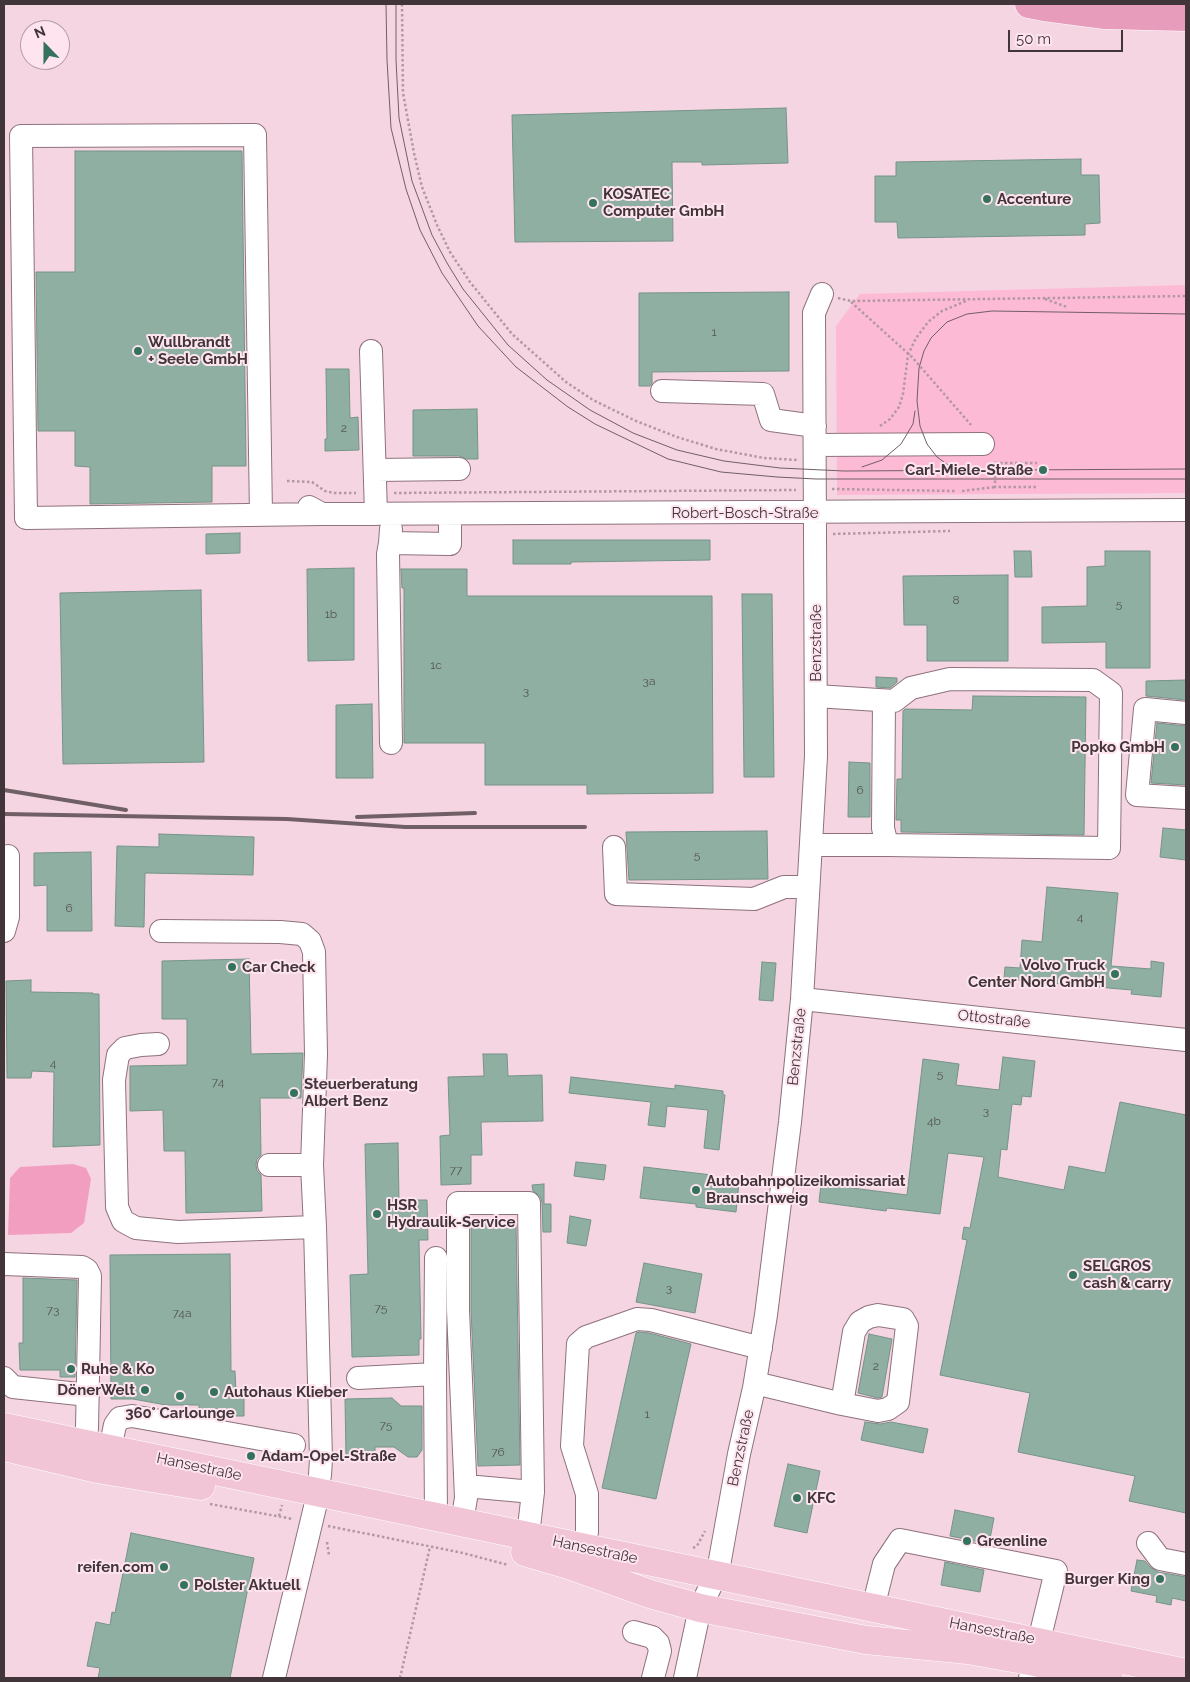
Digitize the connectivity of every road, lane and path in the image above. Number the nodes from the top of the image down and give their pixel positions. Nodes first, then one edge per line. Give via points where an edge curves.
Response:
1 (402, 4) edge
2 (1029, 4) edge
3 (1186, 17) edge
4 (12, 135) edge
5 (822, 294) joint
6 (1186, 296) edge
7 (1043, 299) junction
8 (967, 300) junction
9 (851, 301) junction
10 (1067, 307) dead end
11 (370, 351) dead end
12 (662, 391) dead end
13 (874, 428) dead end
14 (980, 438) joint
15 (816, 444) junction
16 (1037, 463) dead end
17 (459, 469) dead end
18 (375, 470) junction
19 (287, 481) dead end
20 (995, 487) junction
21 (1036, 487) dead end
22 (816, 489) junction
23 (381, 507) junction
24 (1186, 510) edge
25 (450, 514) junction
26 (261, 515) junction
27 (815, 523) junction
28 (952, 531) dead end
29 (390, 543) junction
30 (816, 696) junction
31 (884, 701) junction
32 (1186, 713) edge
33 (391, 743) dead end
34 (1186, 798) edge
35 (811, 845) junction
36 (887, 846) junction
37 (614, 847) dead end
38 (8, 856) dead end
39 (808, 887) junction
40 (4, 931) edge
41 (161, 931) dead end
42 (802, 999) junction
43 (1186, 1040) edge
44 (158, 1044) dead end
45 (312, 1164) junction
46 (269, 1165) dead end
47 (315, 1227) junction
48 (436, 1258) dead end
49 (4, 1264) edge
50 (761, 1348) junction
51 (435, 1374) junction
52 (4, 1378) edge
53 (358, 1378) dead end
54 (755, 1383) junction
55 (88, 1395) junction
56 (842, 1404) dead end
57 (4, 1427) edge
58 (294, 1445) dead end
59 (4, 1447) edge
60 (92, 1452) junction
61 (466, 1486) junction
62 (533, 1492) junction
63 (204, 1504) dead end
64 (315, 1507) junction
65 (449, 1520) junction
66 (528, 1536) junction
67 (1148, 1543) dead end
68 (430, 1547) junction
69 (582, 1547) junction
70 (1186, 1564) edge
71 (510, 1566) dead end
72 (716, 1575) junction
73 (700, 1608) junction
74 (873, 1608) junction
75 (634, 1632) dead end
76 (1035, 1660) edge
77 (1186, 1673) edge
78 (274, 1678) edge
79 (400, 1678) edge
80 (653, 1678) edge
81 (685, 1678) edge
82 (1109, 1678) edge

1 - 15 path via 404,93 422,187 450,252 512,334 539,360 593,400 677,437 764,458
2 - 3 highway via 1105,15
4 - 26 street, Robert-Bosch-Straße via 26,518
4 - 26 street via 255,134
5 - 9 path
5 - 15 street via 814,313
6 - 7 path
7 - 8 path
7 - 10 path
8 - 9 path
8 - 13 path via 942,311 916,338 908,355 899,406 890,419
9 - 14 path via 912,357
11 - 18 street
12 - 15 street via 763,394 771,420
14 - 15 street
15 - 22 street
16 - 20 path via 995,463
17 - 18 street
18 - 23 street
19 - 23 path via 312,482 325,491
20 - 21 path
20 - 22 path via 961,491
22 - 23 path
22 - 27 street
23 - 25 street, Robert-Bosch-Straße
23 - 26 street, Robert-Bosch-Straße
23 - 29 street
24 - 27 street, Robert-Bosch-Straße
25 - 27 street, Robert-Bosch-Straße
25 - 29 street via 450,544
27 - 28 path
27 - 30 street, Benzstraße
29 - 33 street
30 - 31 street
30 - 35 street, Benzstraße
31 - 36 street via 883,828
31 - 36 street via 894,701 912,688 950,679 1093,680 1111,694 1109,848
32 - 34 street via 1145,709 1137,795
35 - 36 street
35 - 39 street, Benzstraße
37 - 39 street via 616,894 754,899 784,887
38 - 40 street via 8,917
39 - 42 street, Benzstraße
41 - 45 street via 280,932 302,934 310,941 314,952 316,1054
42 - 43 street, Ottostraße
42 - 50 street, Benzstraße via 787,1150
44 - 47 street via 125,1048 118,1055 114,1080 117,1207 123,1221 136,1228 178,1232
45 - 46 street
45 - 47 street
47 - 64 street via 321,1459
48 - 51 street
49 - 55 street via 82,1267 87,1270 90,1276
50 - 54 street, Benzstraße
50 - 69 street via 637,1319 586,1337 578,1344 572,1446 587,1494 587,1532
51 - 53 street
51 - 65 street
52 - 55 street via 13,1387
54 - 56 street
54 - 72 street, Benzstraße
55 - 60 street
57 - 60 main road, Hansestraße
58 - 60 street via 132,1416 120,1418
59 - 60 main road, Hansestraße
60 - 64 main road, Hansestraße
61 - 62 street
61 - 62 street via 458,1310 458,1203 529,1203
61 - 65 street via 466,1498
62 - 66 street
63 - 64 path
64 - 65 main road, Hansestraße
64 - 68 path
64 - 73 main road, Hansestraße via 507,1546
64 - 78 street
65 - 66 main road, Hansestraße
66 - 69 main road, Hansestraße
67 - 70 street via 1160,1559
68 - 71 path
68 - 79 path
69 - 72 main road, Hansestraße
72 - 73 street, Benzstraße
72 - 74 main road, Hansestraße
73 - 76 main road, Hansestraße via 866,1640
73 - 81 street, Benzstraße
74 - 76 main road, Hansestraße
74 - 76 street via 884,1564 900,1540 1056,1571
75 - 80 street via 652,1637 658,1643 660,1651
76 - 77 main road, Hansestraße
76 - 82 main road, Hansestraße

